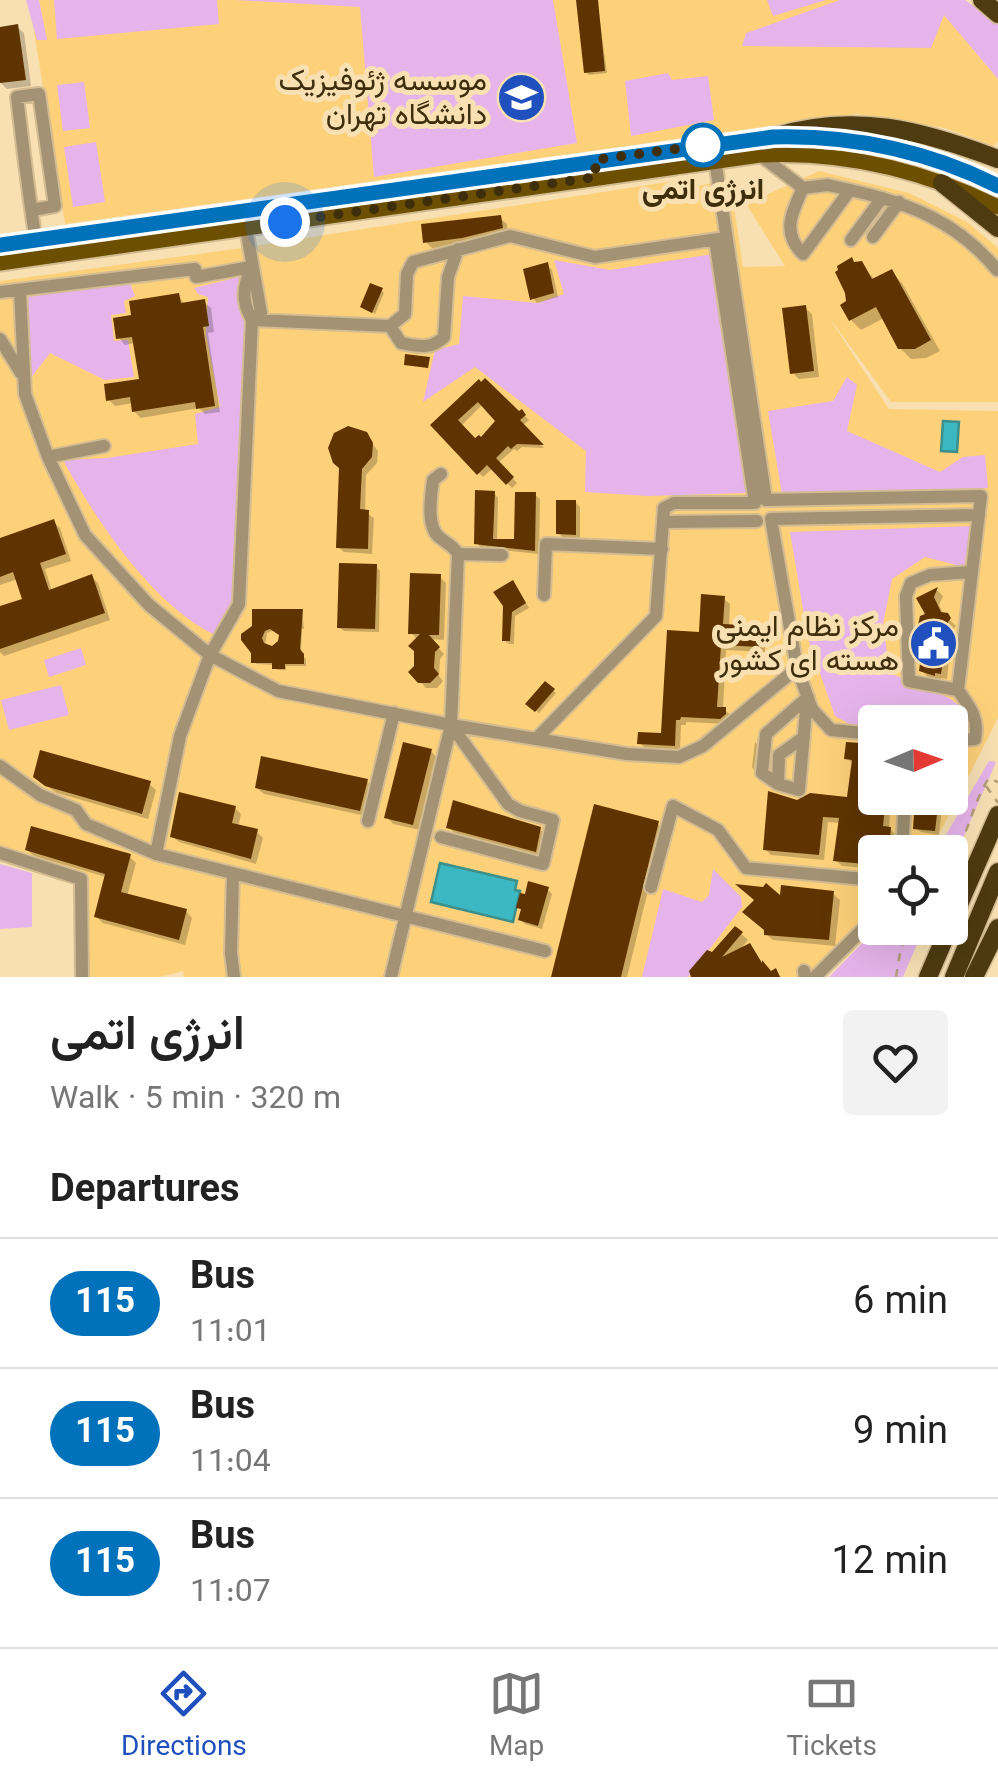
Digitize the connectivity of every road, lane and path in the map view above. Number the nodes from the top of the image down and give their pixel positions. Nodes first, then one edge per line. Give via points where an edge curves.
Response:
1 (986, 0) edge
2 (998, 4) edge
3 (998, 14) edge
4 (773, 137) junction
5 (801, 153) junction
6 (760, 155) junction
7 (998, 159) edge
8 (715, 160) junction
9 (596, 169) junction
10 (942, 183) junction
11 (798, 185) junction
12 (998, 186) edge
13 (850, 190) junction
14 (882, 198) junction
15 (900, 202) junction
16 (998, 207) edge
17 (32, 210) junction
18 (246, 228) junction
19 (998, 228) edge
20 (873, 237) dead end
21 (720, 239) junction
22 (36, 240) junction
23 (850, 240) dead end
24 (0, 245) edge
25 (458, 250) junction
26 (0, 263) edge
27 (251, 268) junction
28 (997, 270) edge
29 (20, 290) junction
30 (0, 292) edge
31 (252, 320) junction
32 (390, 326) junction
33 (0, 339) edge
34 (22, 376) junction
35 (104, 446) dead end
36 (48, 457) junction
37 (441, 474) dead end
38 (760, 502) junction
39 (979, 515) junction
40 (764, 520) junction
41 (665, 522) junction
42 (662, 549) junction
43 (458, 554) junction
44 (502, 554) dead end
45 (970, 572) junction
46 (544, 596) dead end
47 (210, 654) junction
48 (797, 668) junction
49 (958, 690) junction
50 (808, 697) junction
51 (968, 705) edge
52 (968, 705) edge
53 (394, 713) junction
54 (452, 725) junction
55 (858, 732) edge
56 (804, 737) junction
57 (538, 738) junction
58 (968, 740) edge
59 (0, 766) edge
60 (998, 782) edge
61 (778, 784) junction
62 (985, 784) junction
63 (998, 803) edge
64 (998, 814) edge
65 (368, 821) dead end
66 (962, 835) edge
67 (441, 838) dead end
68 (0, 853) edge
69 (156, 854) junction
70 (998, 872) edge
71 (233, 873) junction
72 (858, 878) edge
73 (968, 884) edge
74 (651, 887) dead end
75 (404, 917) junction
76 (998, 928) edge
77 (858, 931) edge
78 (902, 945) edge
79 (942, 945) edge
80 (998, 947) edge
81 (544, 951) dead end
82 (808, 975) edge
83 (82, 977) edge
84 (234, 977) edge
85 (392, 977) edge
86 (896, 977) edge
87 (928, 977) edge
88 (954, 977) edge
89 (974, 977) edge
90 (983, 977) edge

1 - 2 highway
1 - 3 highway
4 - 7 highway via 818,126 901,129
4 - 9 main road
4 - 12 main road via 912,152
5 - 6 main road
5 - 10 main road via 878,164
5 - 11 street via 792,168
6 - 8 main road
6 - 11 street
8 - 9 main road
8 - 21 street
9 - 18 main road
9 - 22 main road
10 - 16 main road
10 - 19 highway
11 - 13 street
11 - 13 street via 789,220 793,244 803,254
13 - 14 street
14 - 15 street
14 - 23 street
15 - 20 street
15 - 28 street via 940,220
17 - 17 street via 17,97 39,94 55,206
17 - 22 street
18 - 26 main road
18 - 27 street
21 - 25 street via 600,257 510,236
21 - 38 street
22 - 24 main road
25 - 32 street via 412,262 404,314
25 - 32 street via 448,277 444,338 425,347 401,343
27 - 29 street
27 - 31 street via 260,313
29 - 30 street
29 - 34 street
31 - 32 street
31 - 47 street via 242,588
33 - 34 street
34 - 36 street
35 - 36 street
36 - 47 street via 85,535 149,605
37 - 43 street via 432,485 433,530
38 - 39 street via 981,496
38 - 40 street via 774,508
38 - 41 street via 674,503 664,508
39 - 40 street
39 - 45 street
40 - 41 street
40 - 48 street
41 - 42 street
42 - 46 street via 546,544
42 - 57 street via 656,616
43 - 44 street
43 - 54 street
45 - 49 street
45 - 49 street via 923,577 906,596 909,681
47 - 53 street via 278,690
47 - 69 street via 180,736
48 - 50 street
48 - 57 street via 703,746 678,757
49 - 52 street
50 - 55 street via 832,730
50 - 56 street
50 - 61 street via 766,734 762,772
51 - 58 street via 977,726 975,739
53 - 54 street
53 - 65 street
54 - 57 street
54 - 67 street via 508,804 553,820 544,864
54 - 75 street
56 - 61 street via 780,755
56 - 61 street via 799,790
59 - 69 street via 40,795 76,810 86,824
60 - 62 path via 989,778
62 - 63 path
62 - 66 path
64 - 73 highway
68 - 83 street via 82,882
69 - 71 street
70 - 88 highway
71 - 75 street
71 - 84 street
72 - 74 street via 746,868 718,830 673,806
75 - 81 street
75 - 85 street
76 - 89 highway
77 - 82 street
78 - 86 path
79 - 87 highway
80 - 90 street

